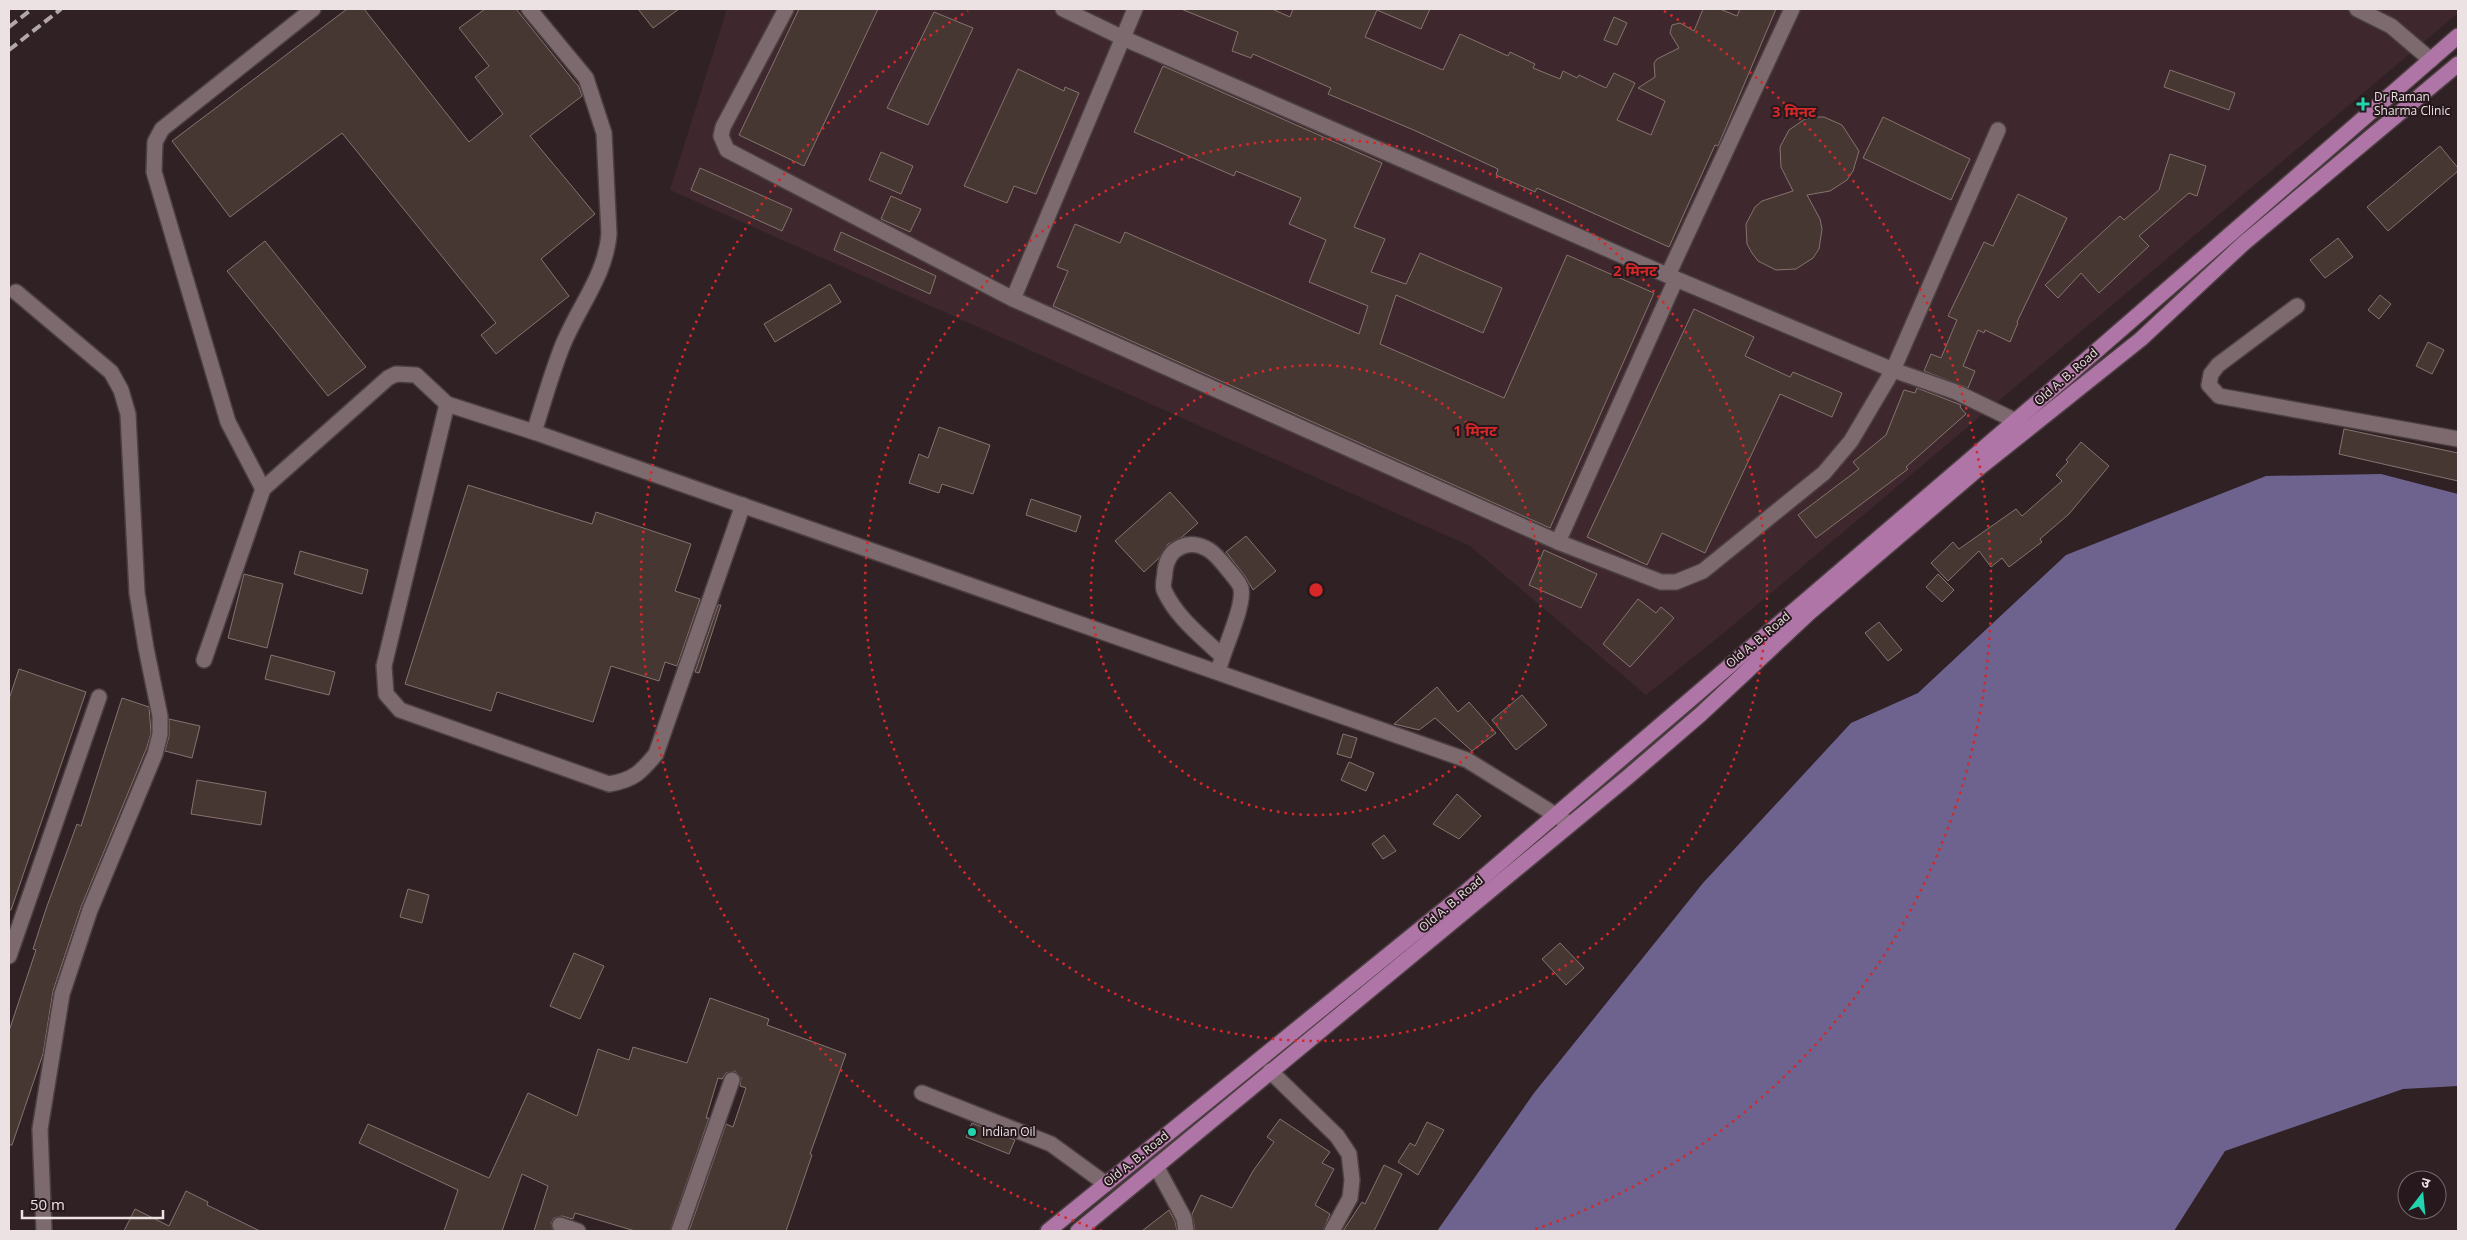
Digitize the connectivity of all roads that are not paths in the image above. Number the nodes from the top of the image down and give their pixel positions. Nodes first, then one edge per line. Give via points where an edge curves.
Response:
1 (314, 9) edge
2 (529, 9) edge
3 (786, 9) edge
4 (1063, 9) edge
5 (1135, 9) edge
6 (1792, 9) edge
7 (2356, 9) edge
8 (2458, 36) edge
9 (1123, 38) junction
10 (2431, 60) junction
11 (2458, 64) edge
12 (1998, 130) dead end
13 (1672, 277) junction
14 (16, 292) dead end
15 (1013, 299) junction
16 (2297, 306) dead end
17 (1893, 370) junction
18 (447, 404) junction
19 (2016, 421) junction
20 (534, 432) junction
21 (2458, 439) edge
22 (263, 489) junction
23 (743, 505) junction
24 (1558, 542) junction
25 (1222, 656) junction
26 (204, 660) dead end
27 (1218, 672) junction
28 (99, 697) dead end
29 (1555, 814) junction
30 (1570, 824) junction
31 (9, 956) edge
32 (1270, 1071) junction
33 (732, 1080) dead end
34 (922, 1093) dead end
35 (1156, 1166) junction
36 (1106, 1184) junction
37 (560, 1225) dead end
38 (44, 1231) edge
39 (578, 1231) edge
40 (679, 1231) edge
41 (1048, 1231) edge
42 (1078, 1231) edge
43 (1186, 1231) edge
44 (1332, 1231) edge

1 - 22 street via 162,130 155,142 154,172 225,412
2 - 20 street via 586,78 604,133 609,234 602,269 562,348
3 - 15 street via 722,127 721,136 727,150
4 - 9 street
5 - 9 street
6 - 13 street
7 - 10 street via 2391,26
8 - 10 main road, Old A. B. Road
9 - 13 street
9 - 15 street
10 - 19 main road, Old A. B. Road
11 - 30 main road, Old A. B. Road via 2244,243 2141,339 1978,469 1809,613 1701,714
12 - 17 street
13 - 17 street
13 - 24 street
14 - 38 street via 110,372 121,390 128,414 137,593 160,716 155,754 90,910 62,994 40,1129
15 - 24 street
16 - 21 street via 2218,365 2211,374 2209,385 2219,396
17 - 19 street via 1956,392
17 - 24 street via 1851,441 1824,473 1703,571 1676,582 1660,582
18 - 20 street
18 - 22 street via 416,375 396,374
18 - 23 street via 384,666 386,694 400,710 609,784 627,781 641,772 656,754
19 - 29 main road, Old A. B. Road
20 - 23 street
22 - 26 street
23 - 27 street
25 - 25 street via 1242,599 1241,587 1210,550 1192,544 1181,545 1172,553 1166,566 1163,588 1184,621
25 - 27 street
27 - 29 street via 1467,760
28 - 31 street
29 - 30 street
29 - 36 main road, Old A. B. Road via 1467,891
30 - 32 main road, Old A. B. Road
32 - 35 main road, Old A. B. Road
32 - 44 street via 1337,1136 1349,1154 1350,1198
33 - 40 street
34 - 36 street via 1051,1144
35 - 42 main road, Old A. B. Road
35 - 43 street via 1184,1218
36 - 41 main road, Old A. B. Road
37 - 39 street

